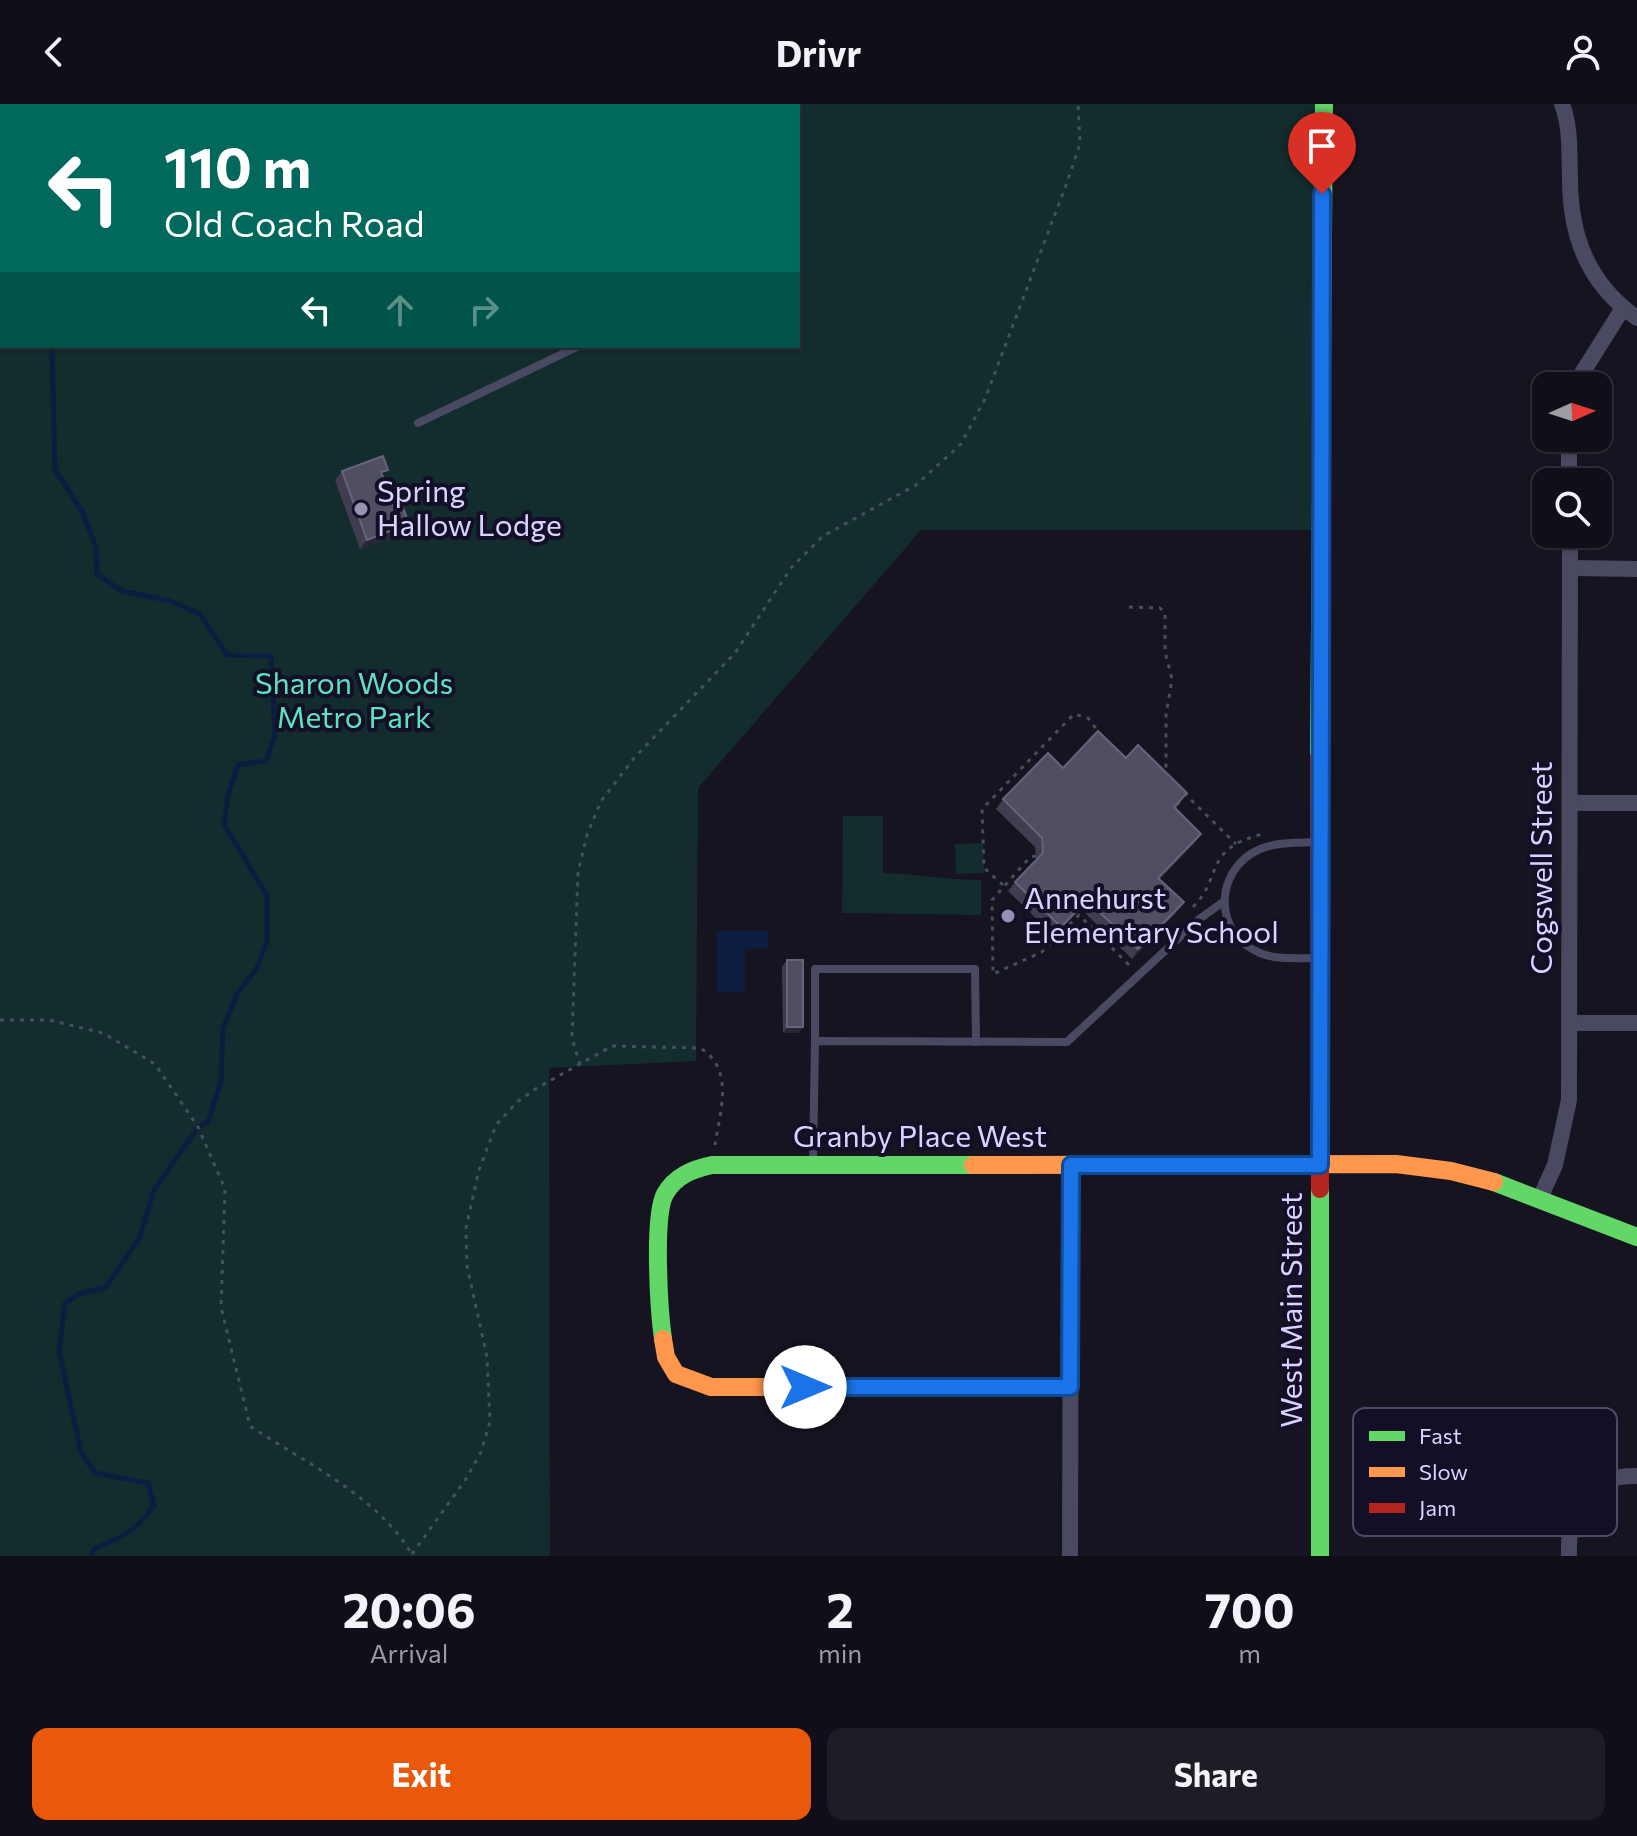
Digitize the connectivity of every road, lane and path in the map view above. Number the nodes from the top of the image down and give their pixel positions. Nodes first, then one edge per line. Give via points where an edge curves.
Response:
1 (1078, 104) edge
2 (1324, 104) edge
3 (1562, 104) edge
4 (1623, 308) junction
5 (1637, 318) edge
6 (575, 348) edge
7 (1583, 372) edge
8 (418, 423) dead end
9 (1570, 548) edge
10 (1570, 568) junction
11 (1637, 569) edge
12 (1129, 607) dead end
13 (1102, 736) edge
14 (1166, 776) edge
15 (1182, 791) edge
16 (1570, 803) junction
17 (1637, 803) edge
18 (1274, 831) dead end
19 (1319, 842) junction
20 (1237, 845) junction
21 (1036, 856) edge
22 (1003, 885) junction
23 (1223, 902) junction
24 (1189, 911) dead end
25 (1141, 958) edge
26 (1320, 958) junction
27 (0, 1020) edge
28 (1570, 1023) junction
29 (1637, 1023) edge
30 (815, 1041) junction
31 (976, 1042) junction
32 (580, 1065) junction
33 (715, 1149) dead end
34 (1071, 1165) junction
35 (1320, 1165) junction
36 (813, 1166) junction
37 (1540, 1198) junction
38 (1637, 1237) edge
39 (1070, 1387) junction
40 (1637, 1476) edge
41 (1617, 1479) edge
42 (1571, 1536) edge
43 (413, 1555) edge
44 (1070, 1556) edge
45 (1320, 1556) edge
46 (1569, 1556) edge

1 - 32 path via 1080,144 1066,185 985,399 961,444 916,485 823,536 791,568 735,653 635,757 601,801 578,872 572,1038
2 - 19 street, West Main Street
3 - 4 street via 1570,143 1573,227 1584,260
4 - 5 street
4 - 7 street
6 - 8 lane
9 - 10 street, Cogswell Street
10 - 11 street
10 - 16 street, Cogswell Street
12 - 14 path via 1160,608 1165,613 1165,652 1172,679
13 - 22 path via 1088,718 1074,714 982,809 984,868
15 - 20 path
16 - 17 street
16 - 28 street, Cogswell Street
18 - 20 path
19 - 23 lane via 1262,848 1242,859 1227,878
19 - 26 street, West Main Street
20 - 24 path via 1217,859 1206,892
21 - 22 path
22 - 25 path via 992,900 993,974 1042,952 1079,915 1131,967
23 - 26 lane via 1229,927 1261,954
23 - 31 lane via 1067,1042
26 - 35 street, West Main Street
27 - 43 path via 49,1020 103,1033 155,1064 198,1127 225,1189 221,1307 250,1426 373,1507
28 - 29 street
28 - 37 street, Cogswell Street via 1569,1100 1555,1165
30 - 31 lane
30 - 31 lane via 815,969 975,969
30 - 36 lane
32 - 33 path via 612,1046 700,1048 712,1055 723,1081
32 - 43 path via 537,1088 503,1116 479,1170 466,1228 467,1266 487,1357 490,1422 466,1479
34 - 35 street, Granby Place West
34 - 36 street, Granby Place West
34 - 39 street
35 - 37 street, Granby Place West via 1443,1166
35 - 45 street, West Main Street
36 - 39 street, Granby Place West via 712,1165 674,1180 663,1197 660,1217 661,1338 673,1372 711,1387
37 - 38 street, Granby Place West via 1610,1232
39 - 44 street
40 - 41 street
42 - 46 street

